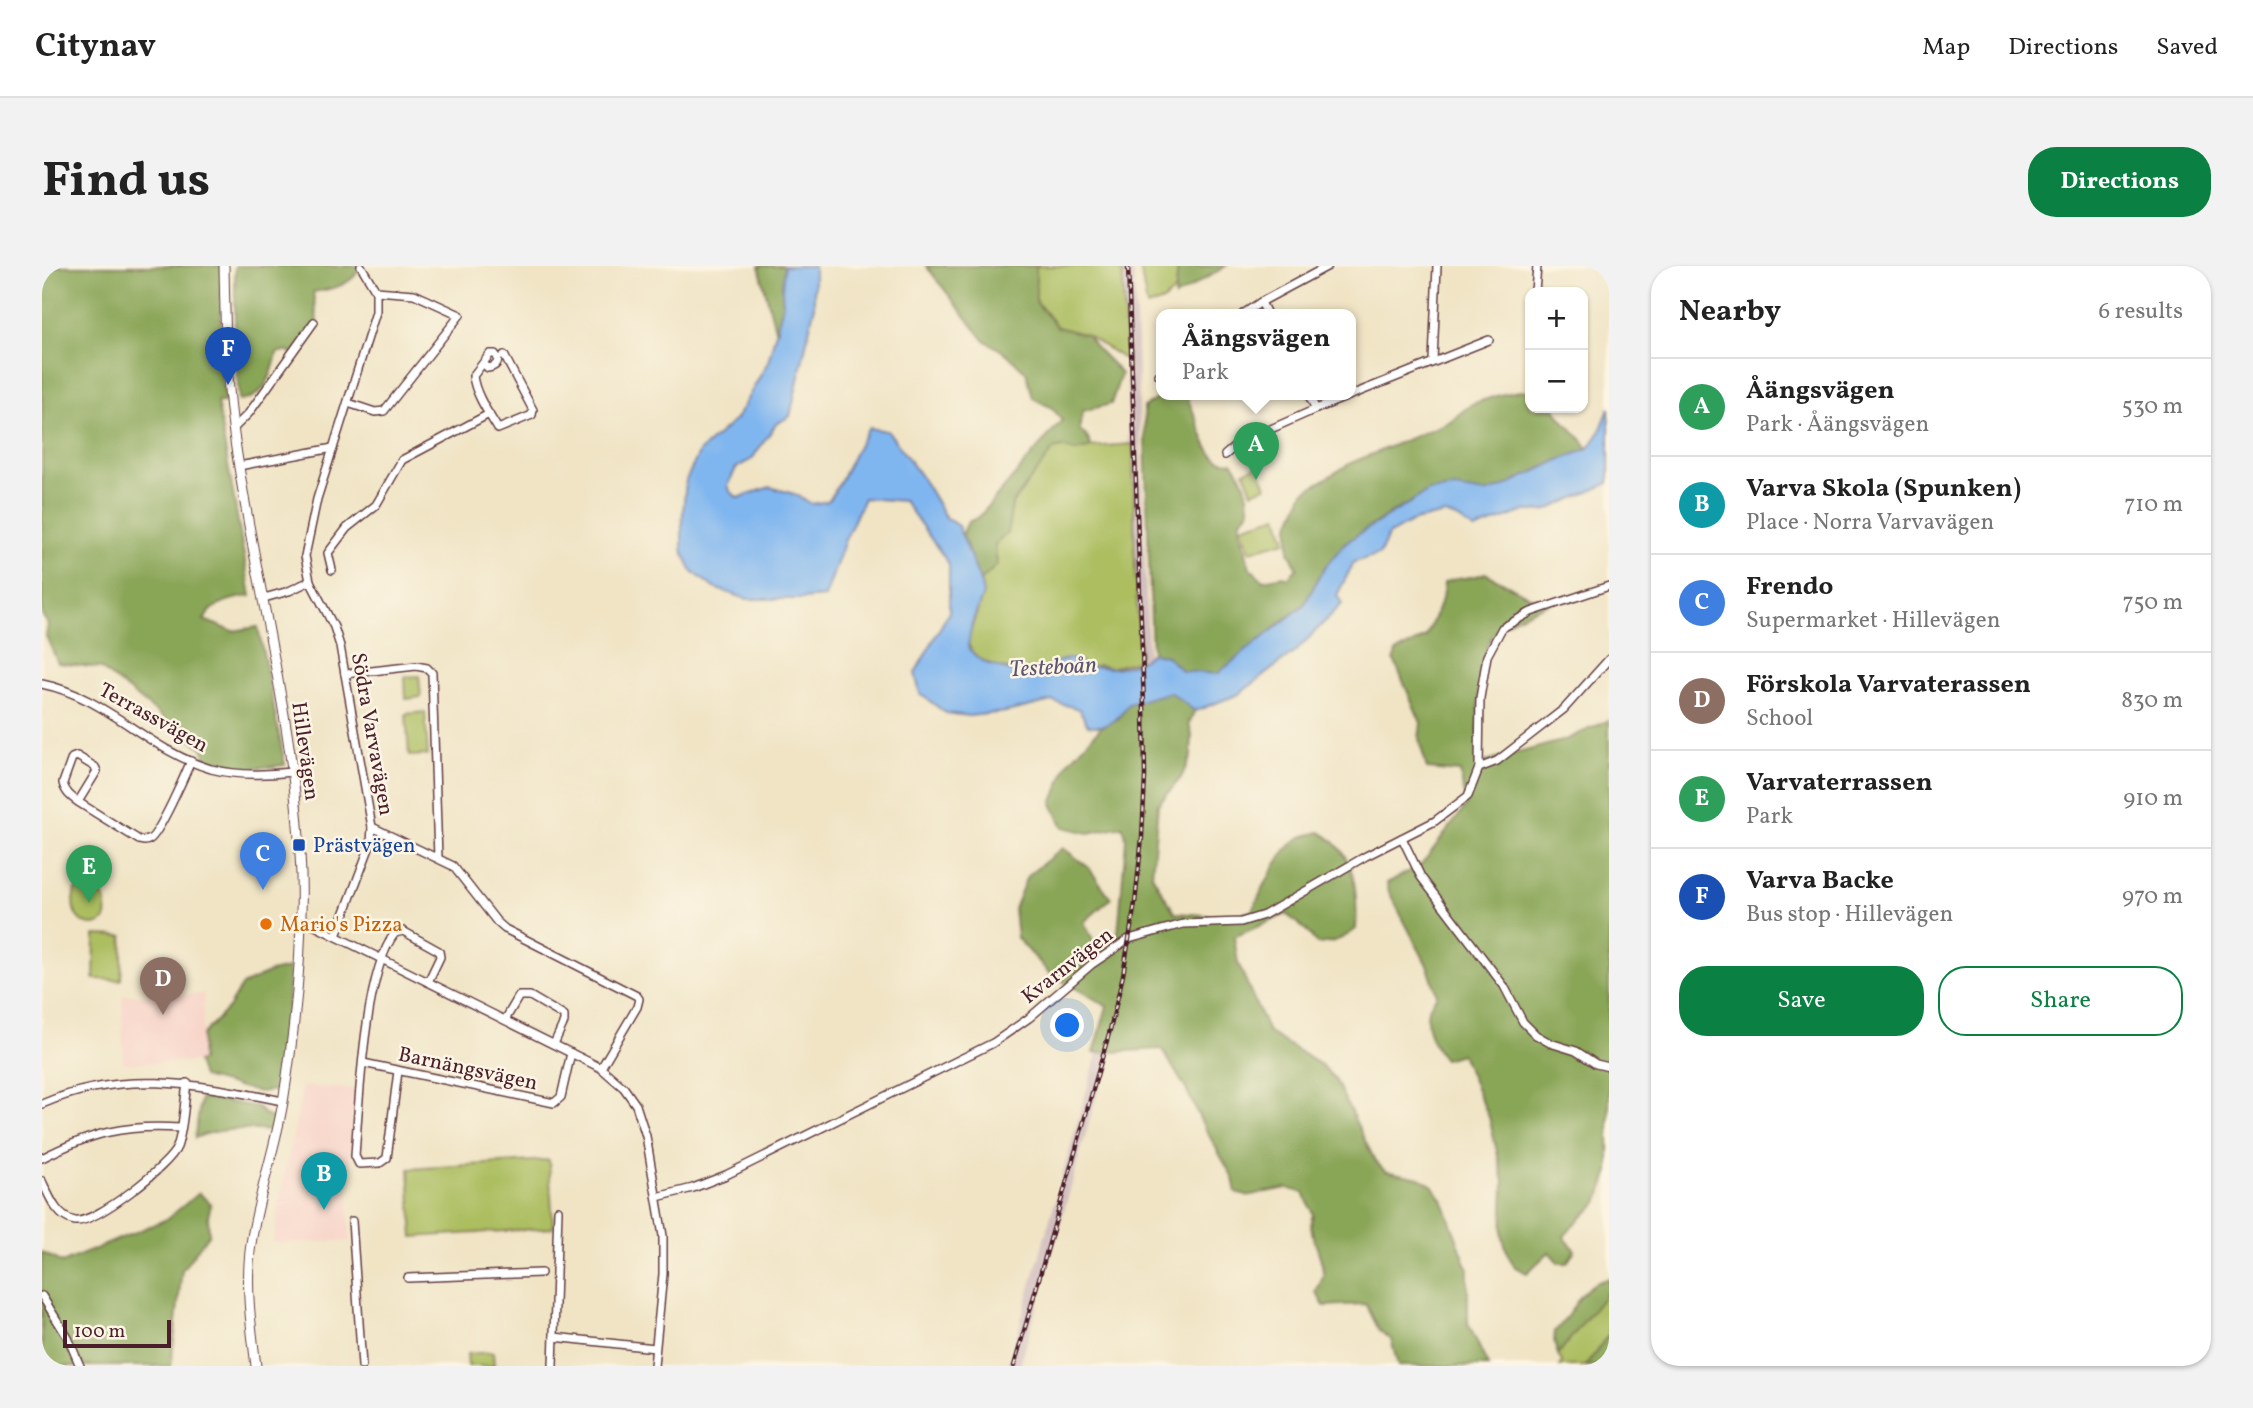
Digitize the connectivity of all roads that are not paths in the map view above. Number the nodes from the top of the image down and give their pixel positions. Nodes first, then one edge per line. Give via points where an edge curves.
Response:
1 (224, 266) edge
2 (361, 266) edge
3 (1328, 266) edge
4 (1437, 266) edge
5 (1537, 266) edge
6 (1535, 287) edge
7 (376, 291) junction
8 (1261, 302) junction
9 (1250, 309) edge
10 (1264, 309) edge
11 (314, 322) dead end
12 (1489, 340) dead end
13 (504, 355) dead end
14 (1433, 360) junction
15 (483, 363) dead end
16 (1356, 392) edge
17 (1311, 400) edge
18 (1337, 400) edge
19 (348, 403) junction
20 (1316, 409) junction
21 (489, 414) junction
22 (233, 429) junction
23 (333, 448) junction
24 (1225, 455) dead end
25 (239, 466) junction
26 (332, 570) dead end
27 (310, 581) junction
28 (1609, 586) edge
29 (264, 598) junction
30 (1609, 659) edge
31 (345, 674) junction
32 (42, 684) edge
33 (191, 761) junction
34 (1479, 768) junction
35 (292, 772) junction
36 (78, 802) junction
37 (372, 827) junction
38 (1402, 838) junction
39 (438, 858) junction
40 (301, 919) junction
41 (336, 936) junction
42 (381, 958) junction
43 (428, 982) junction
44 (505, 1020) junction
45 (554, 1044) junction
46 (571, 1053) junction
47 (363, 1063) junction
48 (1609, 1067) edge
49 (601, 1068) junction
50 (398, 1071) junction
51 (187, 1083) junction
52 (43, 1101) edge
53 (283, 1101) junction
54 (180, 1128) junction
55 (42, 1158) edge
56 (42, 1181) edge
57 (657, 1197) junction
58 (558, 1210) dead end
59 (352, 1221) dead end
60 (541, 1273) dead end
61 (408, 1278) dead end
62 (42, 1296) edge
63 (554, 1337) junction
64 (655, 1348) junction
65 (79, 1366) edge
66 (256, 1366) edge
67 (362, 1366) edge
68 (552, 1366) edge
69 (654, 1366) edge

1 - 22 street, Hillevägen via 225,357
2 - 7 street
3 - 8 street
4 - 14 street
5 - 6 street
7 - 19 street, Södra Varvavägen via 373,324
7 - 19 street via 414,294 464,316 384,411
8 - 9 street
8 - 10 street
11 - 22 street
12 - 14 street
13 - 21 street via 532,415 498,429
14 - 16 street
15 - 21 street via 473,376
17 - 20 street
18 - 20 street
19 - 23 street, Södra Varvavägen
20 - 24 street via 1239,443
21 - 26 street via 401,460 376,505 347,528 328,553
22 - 25 street, Hillevägen
23 - 25 street
23 - 27 street, Södra Varvavägen via 312,516 305,562
25 - 29 street, Hillevägen
27 - 29 street
27 - 31 street, Södra Varvavägen via 337,635
28 - 34 street, Kvarnvägen via 1531,612 1502,628 1487,656 1480,698
29 - 35 street, Hillevägen
30 - 34 street via 1564,709 1497,761
31 - 37 street, Södra Varvavägen
31 - 39 street via 416,666 432,673
32 - 33 street, Terrassvägen via 86,698
33 - 35 street, Terrassvägen via 240,774
33 - 36 street via 161,822 146,841
34 - 38 street, Kvarnvägen via 1468,796
35 - 40 street, Hillevägen
36 - 36 street via 63,783 72,758 77,756 97,771
37 - 39 street
37 - 41 street, Södra Varvavägen via 371,843
38 - 48 street via 1421,877 1504,986 1522,1022 1550,1043
38 - 57 street, Kvarnvägen via 1264,915 1241,922 1184,924 1129,939 993,1042 735,1171
39 - 49 street via 453,866 505,929 637,996 637,1007
40 - 41 street
40 - 53 street, Hillevägen
41 - 42 street
42 - 43 street
42 - 43 street via 394,934 406,933 439,951
42 - 47 street
43 - 44 street
44 - 45 street
44 - 45 street via 519,996 530,996 564,1016
45 - 46 street
46 - 49 street
46 - 50 street, Barnängsvägen via 561,1097 554,1103
47 - 50 street, Barnängsvägen
47 - 50 street via 357,1163 378,1164 387,1158
49 - 57 street via 620,1082 636,1105
51 - 52 street via 119,1083
51 - 53 street
51 - 54 street
53 - 66 street, Hillevägen via 250,1249
54 - 55 street via 124,1128 77,1140
54 - 56 street via 176,1149 94,1216 76,1221 61,1215
57 - 64 street via 663,1274
58 - 63 street
59 - 67 street
60 - 61 street
62 - 65 street
63 - 64 street
63 - 68 street
64 - 69 street

